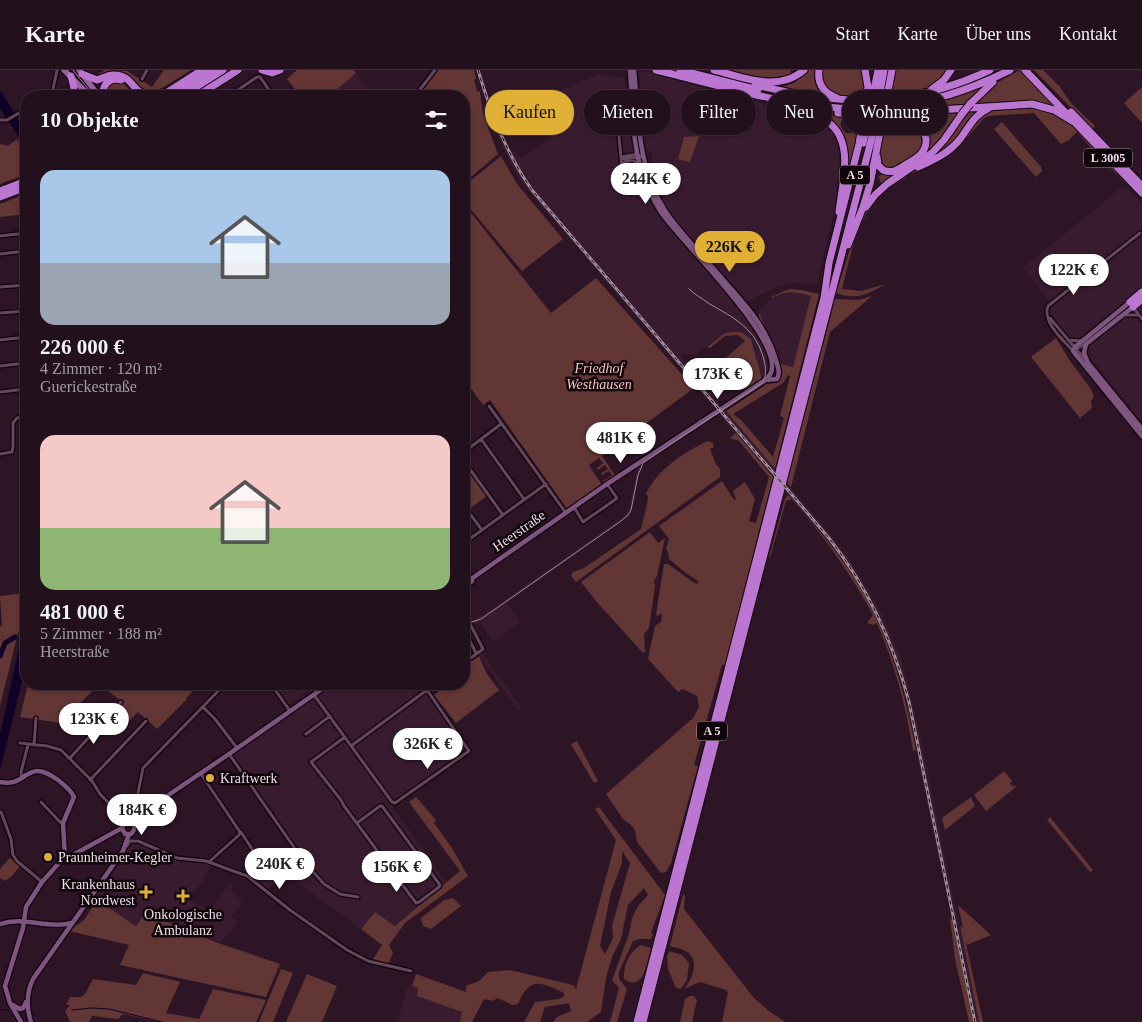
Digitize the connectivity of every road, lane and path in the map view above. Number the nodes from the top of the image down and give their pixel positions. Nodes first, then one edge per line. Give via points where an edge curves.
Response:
1 (57, 70) edge
2 (147, 70) edge
3 (202, 70) edge
4 (212, 70) edge
5 (223, 70) edge
6 (237, 70) edge
7 (262, 70) edge
8 (280, 70) edge
9 (434, 70) edge
10 (630, 70) edge
11 (634, 70) edge
12 (656, 70) edge
13 (680, 70) edge
14 (714, 70) edge
15 (805, 70) edge
16 (819, 70) edge
17 (865, 70) edge
18 (878, 70) edge
19 (885, 70) edge
20 (892, 70) edge
21 (951, 70) edge
22 (990, 70) edge
23 (1000, 70) edge
24 (1011, 70) edge
25 (1026, 70) edge
26 (1032, 70) edge
27 (80, 72) edge
28 (67, 73) edge
29 (56, 77) junction
30 (142, 78) dead end
31 (694, 80) junction
32 (757, 86) junction
33 (52, 90) edge
34 (74, 90) edge
35 (84, 90) edge
36 (94, 90) edge
37 (103, 90) edge
38 (132, 90) edge
39 (138, 90) edge
40 (173, 90) edge
41 (175, 90) edge
42 (191, 90) edge
43 (205, 90) edge
44 (238, 90) edge
45 (269, 90) edge
46 (419, 90) edge
47 (888, 90) edge
48 (891, 90) edge
49 (929, 90) edge
50 (935, 90) edge
51 (948, 91) edge
52 (948, 95) edge
53 (842, 99) edge
54 (842, 100) edge
55 (766, 102) edge
56 (842, 105) edge
57 (948, 106) edge
58 (993, 106) junction
59 (842, 108) edge
60 (20, 113) edge
61 (0, 120) edge
62 (1074, 122) junction
63 (832, 126) edge
64 (619, 135) edge
65 (882, 135) edge
66 (924, 135) edge
67 (877, 153) junction
68 (621, 156) junction
69 (639, 156) junction
70 (625, 162) junction
71 (639, 164) junction
72 (898, 176) junction
73 (623, 178) dead end
74 (20, 183) edge
75 (1142, 185) edge
76 (20, 189) edge
77 (0, 191) edge
78 (1142, 193) edge
79 (0, 196) edge
80 (860, 215) junction
81 (1140, 233) dead end
82 (20, 234) edge
83 (0, 236) edge
84 (20, 252) edge
85 (0, 254) edge
86 (841, 259) junction
87 (829, 263) junction
88 (828, 280) junction
89 (20, 285) edge
90 (0, 287) edge
91 (1142, 292) edge
92 (1142, 299) edge
93 (1131, 305) junction
94 (20, 311) edge
95 (0, 313) edge
96 (1139, 315) junction
97 (1048, 316) junction
98 (1121, 316) junction
99 (1142, 319) edge
100 (20, 338) edge
101 (1068, 339) junction
102 (0, 340) edge
103 (1084, 342) junction
104 (1074, 349) junction
105 (1088, 363) junction
106 (20, 364) edge
107 (0, 366) edge
108 (764, 380) junction
109 (20, 390) edge
110 (0, 392) edge
111 (489, 406) dead end
112 (20, 417) edge
113 (501, 424) junction
114 (1142, 429) edge
115 (1142, 436) edge
116 (481, 439) junction
117 (470, 447) edge
118 (0, 454) edge
119 (470, 469) edge
120 (546, 484) junction
121 (607, 484) junction
122 (524, 499) junction
123 (574, 507) junction
124 (566, 512) junction
125 (470, 514) edge
126 (503, 514) junction
127 (482, 530) junction
128 (470, 539) edge
129 (478, 574) junction
130 (470, 580) edge
131 (470, 583) edge
132 (470, 624) edge
133 (470, 641) edge
134 (476, 653) junction
135 (470, 658) edge
136 (220, 690) edge
137 (275, 690) edge
138 (320, 690) edge
139 (426, 690) joint
140 (314, 694) junction
141 (121, 702) dead end
142 (203, 706) junction
143 (291, 711) junction
144 (330, 716) junction
145 (36, 718) dead end
146 (146, 721) dead end
147 (306, 734) dead end
148 (345, 737) junction
149 (20, 743) dead end
150 (28, 745) junction
151 (34, 745) junction
152 (351, 746) junction
153 (237, 748) junction
154 (229, 754) junction
155 (70, 758) junction
156 (201, 774) junction
157 (22, 778) junction
158 (90, 780) junction
159 (0, 782) edge
160 (42, 802) dead end
161 (1, 812) edge
162 (142, 812) junction
163 (127, 821) junction
164 (63, 823) junction
165 (357, 823) junction
166 (134, 824) junction
167 (122, 828) junction
168 (240, 832) junction
169 (130, 834) junction
170 (136, 841) junction
171 (252, 849) dead end
172 (123, 852) junction
173 (65, 859) junction
174 (209, 862) junction
175 (42, 882) junction
176 (358, 897) dead end
177 (672, 912) junction
178 (24, 922) junction
179 (72, 923) junction
180 (0, 924) edge
181 (666, 953) dead end
182 (411, 971) dead end
183 (0, 979) edge
184 (6, 982) junction
185 (27, 1001) junction
186 (10, 1003) junction
187 (20, 1020) edge
188 (31, 1021) edge
189 (636, 1022) edge
190 (643, 1022) edge

1 - 29 street
2 - 30 street
3 - 40 highway
4 - 41 highway
5 - 42 highway
6 - 43 highway
7 - 8 highway via 272,73
9 - 46 street
10 - 69 main road
11 - 69 main road
12 - 31 highway
13 - 32 highway
13 - 56 highway via 786,97
14 - 15 highway via 776,82 790,80
15 - 32 highway via 788,84
16 - 53 highway via 818,81 824,90 830,96
17 - 87 highway via 868,87 859,144
18 - 88 highway, A 5 via 867,128
19 - 47 highway
19 - 86 highway, A 5
20 - 48 highway
21 - 49 highway via 942,83
22 - 50 highway
23 - 51 highway
24 - 52 highway
24 - 72 highway, bridge via 970,104 932,153
25 - 62 highway, L 3005
26 - 75 highway, L 3005
27 - 36 main road
27 - 39 highway via 97,80 110,75 120,76
28 - 29 street
28 - 34 highway
28 - 35 main road
29 - 33 street
31 - 55 highway
31 - 59 highway via 798,104
32 - 54 highway
37 - 38 highway via 105,84 115,79 126,83
44 - 45 street via 257,77
57 - 58 highway
58 - 62 highway via 1028,104 1050,108
58 - 72 highway via 976,116 946,152
60 - 61 street via 8,120
62 - 78 highway, L 3005
63 - 87 highway via 843,146 844,166
64 - 68 street
65 - 67 highway
66 - 67 highway via 925,145 921,153 893,172 880,168
67 - 80 highway
68 - 69 street
68 - 70 street
68 - 70 street via 621,163
69 - 70 street
69 - 71 main road
69 - 108 main road, Heerstraße via 664,210 744,302 763,329 779,374 777,379
70 - 71 street via 632,160
70 - 73 street
71 - 108 main road via 650,193 665,217 763,337 772,367
72 - 80 highway via 878,191
74 - 77 highway
76 - 79 highway
80 - 86 highway
81 - 97 street via 1050,304 1046,311
82 - 83 street
84 - 85 street
86 - 177 highway, A 5
87 - 88 highway
88 - 189 highway, A 5
89 - 90 street
91 - 93 highway
92 - 93 highway
93 - 96 street
93 - 98 main road
93 - 103 main road
94 - 95 street
96 - 98 street
96 - 99 street
97 - 101 street
97 - 104 street via 1053,327
98 - 103 main road
100 - 102 street
101 - 103 street
101 - 104 street
103 - 104 main road
103 - 105 main road
104 - 105 street
104 - 115 main road
105 - 114 main road
106 - 107 street
108 - 121 main road, Heerstraße
109 - 110 street
111 - 113 street
112 - 118 street via 13,423 12,452
113 - 116 street
113 - 120 street
116 - 117 street
116 - 122 street
119 - 126 street
120 - 122 street
120 - 124 street
121 - 123 main road, Heerstraße
121 - 123 street via 617,498 583,522
122 - 126 street
123 - 124 main road, Heerstraße
124 - 129 main road, Heerstraße
125 - 127 street
126 - 127 street
127 - 128 street
129 - 130 main road, Heerstraße
129 - 131 main road, Heerstraße
132 - 134 street via 483,649
133 - 134 street
134 - 135 street
136 - 142 street
137 - 143 street
138 - 140 main road
139 - 152 street
139 - 152 street via 469,751 395,804
140 - 143 main road
140 - 144 street
141 - 155 street
142 - 153 street
142 - 162 street via 143,768 136,804
143 - 153 main road
144 - 147 street
144 - 148 street
145 - 151 street
146 - 158 street
148 - 152 street
148 - 165 street via 311,762
149 - 150 street
150 - 151 street
150 - 157 street
151 - 155 street via 58,748
153 - 154 main road
154 - 156 main road
154 - 176 street via 305,863 324,884 340,894
155 - 158 street
156 - 162 main road
156 - 168 street
157 - 159 main road
157 - 164 main road via 42,770 70,790 74,797
158 - 163 street
160 - 164 street
161 - 175 street via 16,861
162 - 163 main road
162 - 166 main road
163 - 166 main road
163 - 167 main road
164 - 173 main road
165 - 165 street via 416,903 439,887 382,806
166 - 169 main road
167 - 169 main road via 124,833
167 - 173 main road
168 - 171 street
168 - 174 street
169 - 170 street
169 - 172 main road
170 - 172 street via 129,841
170 - 174 street via 176,858
172 - 179 main road
173 - 175 main road
174 - 182 street via 247,876 347,950 364,959
175 - 178 main road via 26,907
177 - 181 highway
177 - 190 highway, A 5
178 - 179 main road
178 - 180 main road via 10,920
178 - 184 main road
179 - 185 main road via 33,979
183 - 184 street
184 - 186 main road
185 - 186 main road via 20,1009
185 - 188 main road
186 - 187 main road
187 - 188 main road via 23,1012

